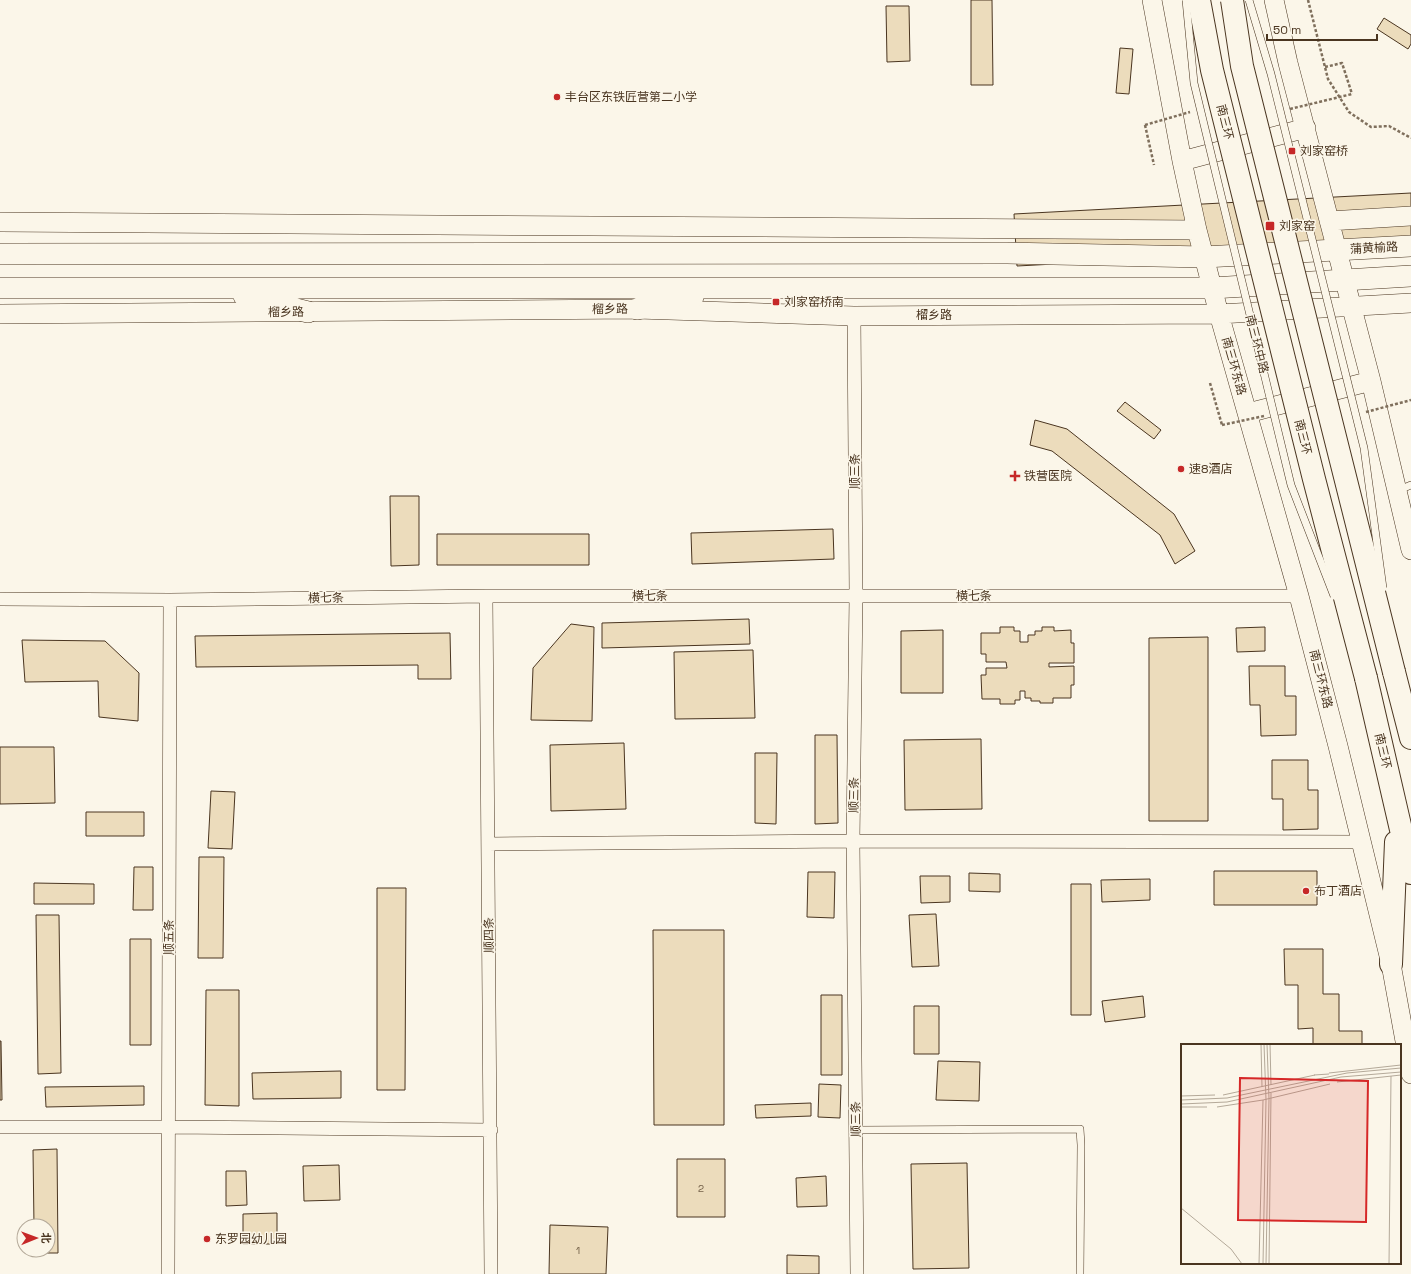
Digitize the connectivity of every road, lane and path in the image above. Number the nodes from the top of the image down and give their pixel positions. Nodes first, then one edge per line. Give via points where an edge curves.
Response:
1 (1152, 0) edge
2 (1186, 0) edge
3 (1199, 0) edge
4 (1232, 0) edge
5 (1249, 0) edge
6 (1274, 0) edge
7 (1308, 0) edge
8 (1325, 67) junction
9 (1283, 110) dead end
10 (1145, 125) dead end
11 (1306, 128) junction
12 (1411, 138) edge
13 (1182, 160) junction
14 (1154, 165) dead end
15 (1411, 216) edge
16 (1329, 221) junction
17 (0, 222) edge
18 (1197, 230) junction
19 (1411, 246) edge
20 (1336, 250) junction
21 (0, 254) edge
22 (1204, 257) junction
23 (1411, 276) edge
24 (1344, 279) junction
25 (0, 288) edge
26 (212, 288) junction
27 (738, 288) junction
28 (1212, 288) junction
29 (1411, 303) edge
30 (1351, 306) junction
31 (637, 309) junction
32 (308, 312) junction
33 (0, 314) edge
34 (1219, 314) junction
35 (854, 316) junction
36 (1371, 381) junction
37 (1210, 383) dead end
38 (1411, 400) edge
39 (1248, 413) junction
40 (1360, 413) dead end
41 (1222, 425) dead end
42 (1404, 488) edge
43 (1411, 550) edge
44 (1384, 595) dead end
45 (486, 596) junction
46 (856, 596) junction
47 (1300, 596) junction
48 (0, 599) edge
49 (170, 600) junction
50 (1337, 604) dead end
51 (1386, 610) dead end
52 (1343, 618) dead end
53 (1394, 672) junction
54 (1366, 678) junction
55 (1411, 738) edge
56 (1397, 813) junction
57 (854, 841) junction
58 (1361, 842) junction
59 (488, 844) junction
60 (1411, 873) edge
61 (1391, 964) junction
62 (1411, 1074) edge
63 (0, 1127) edge
64 (168, 1127) junction
65 (491, 1130) junction
66 (856, 1130) junction
67 (168, 1274) edge
68 (491, 1274) edge
69 (857, 1274) edge
70 (1080, 1274) edge

1 - 13 street
2 - 50 lane, 南三环中路, bridge via 1194,83 1289,477
3 - 54 highway, 南三环, bridge via 1212,70
4 - 53 highway, bridge via 1242,66
5 - 44 lane, bridge via 1271,74 1364,448
6 - 11 street
7 - 8 path
8 - 9 path, bridge via 1342,63 1352,94
8 - 12 path via 1328,79 1349,112 1371,127 1389,126
10 - 14 path
11 - 13 street
11 - 16 street
13 - 18 street
15 - 16 street
16 - 20 street
17 - 18 street
18 - 22 street
19 - 20 main road, 蒲黄榆路
20 - 22 main road, 蒲黄榆路
20 - 24 street
21 - 22 main road via 1007,253
22 - 28 street, 南三环东路
23 - 24 main road
24 - 28 main road, 榴乡路
24 - 30 street
25 - 26 main road, 榴乡路
26 - 27 main road, 榴乡路
26 - 32 main road
27 - 28 main road, 榴乡路
27 - 31 main road
28 - 34 street, 南三环东路
29 - 30 street, 榴乡路
30 - 34 street, 榴乡路
30 - 36 street
31 - 32 street, 榴乡路
31 - 35 street, 榴乡路
32 - 33 street, 榴乡路
34 - 35 street, 榴乡路
34 - 39 street, 南三环东路
35 - 46 street, 顺三条
36 - 39 street
36 - 42 street
37 - 41 path
38 - 40 path, bridge
39 - 47 street, 南三环东路
42 - 43 street
45 - 46 street, 横七条
45 - 49 street, 横七条
45 - 59 street, 顺四条
46 - 47 street, 横七条
46 - 57 street, 顺三条
47 - 58 street, 南三环东路
48 - 49 street, 横七条
49 - 64 street, 顺五条
51 - 53 lane, bridge
52 - 54 lane, bridge
53 - 55 highway
54 - 56 highway, 南三环
56 - 60 highway, 南三环
56 - 61 highway
57 - 58 street
57 - 59 street
57 - 66 street, 顺三条
58 - 61 street, 南三环东路
59 - 65 street, 顺四条
61 - 62 street, 南三环东路
63 - 64 street
64 - 65 street
64 - 67 street, 顺五条
65 - 68 street, 顺四条
66 - 69 street, 顺三条
66 - 70 lane via 1080,1129

